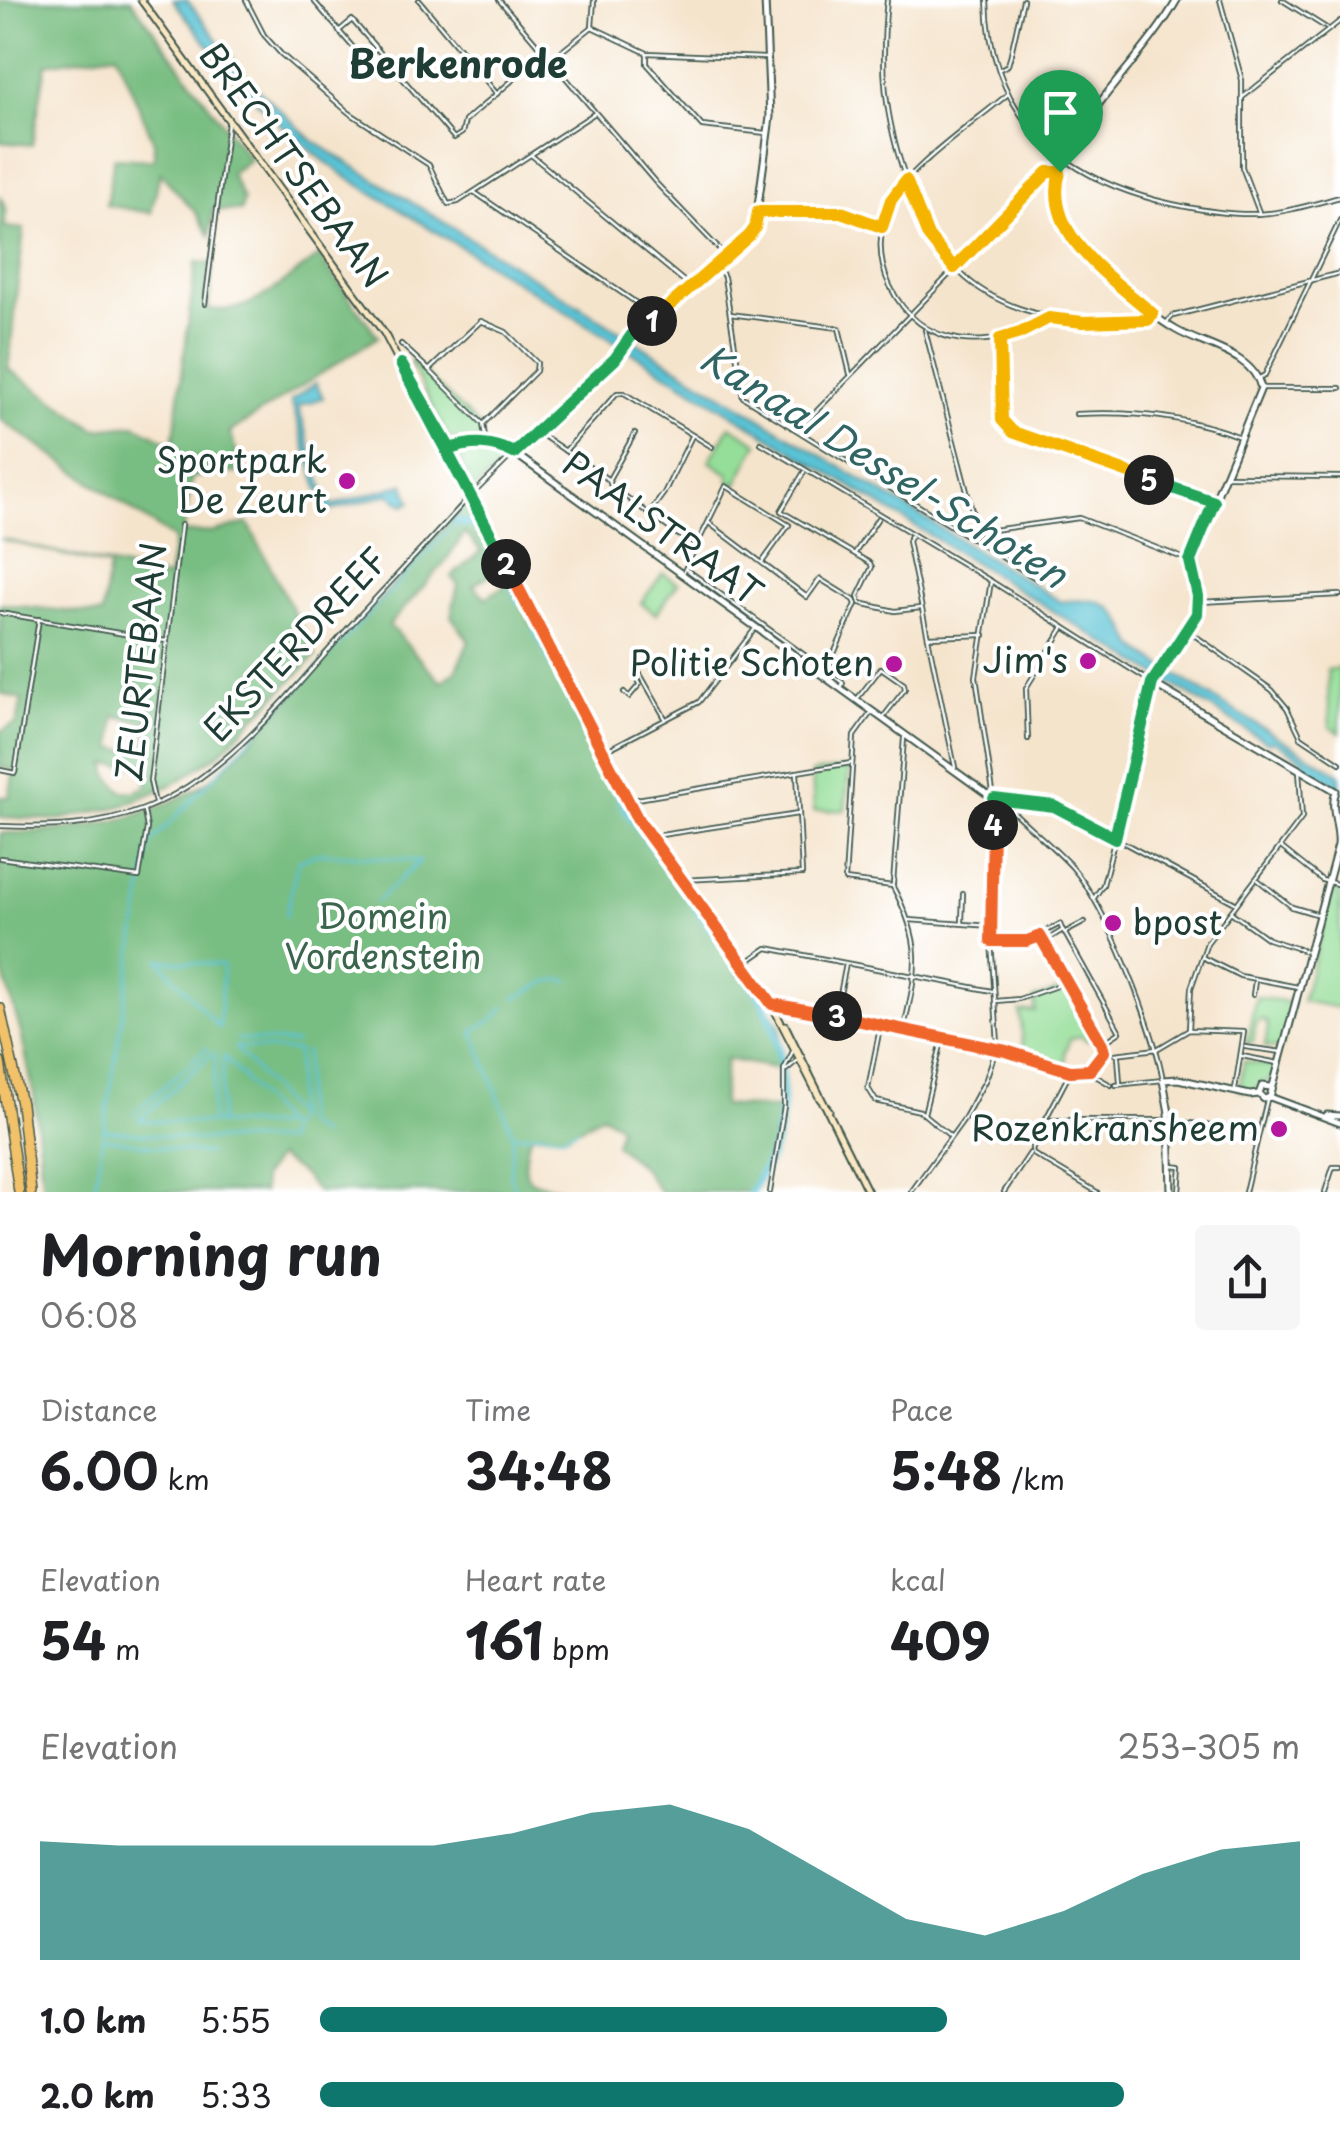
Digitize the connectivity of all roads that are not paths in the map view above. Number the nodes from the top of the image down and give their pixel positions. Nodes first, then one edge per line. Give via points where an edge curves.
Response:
1 (141, 0) edge
2 (246, 0) edge
3 (312, 0) edge
4 (419, 0) edge
5 (499, 0) edge
6 (594, 0) edge
7 (765, 0) edge
8 (888, 0) edge
9 (987, 0) edge
10 (1023, 0) edge
11 (1177, 0) edge
12 (1220, 0) edge
13 (1282, 0) edge
14 (1340, 22) edge
15 (592, 27) junction
16 (1330, 30) junction
17 (339, 31) junction
18 (376, 48) junction
19 (544, 53) junction
20 (647, 53) junction
21 (767, 58) junction
22 (551, 60) junction
23 (998, 69) junction
24 (496, 94) junction
25 (1009, 94) junction
26 (1243, 97) junction
27 (595, 113) junction
28 (230, 120) junction
29 (768, 134) junction
30 (531, 155) junction
31 (1064, 162) junction
32 (1060, 172) junction
33 (906, 180) junction
34 (474, 192) junction
35 (1340, 197) edge
36 (758, 212) junction
37 (1259, 214) junction
38 (1340, 220) edge
39 (882, 227) junction
40 (726, 256) junction
41 (717, 265) junction
42 (954, 268) junction
43 (1340, 273) edge
44 (1310, 282) junction
45 (692, 288) junction
46 (205, 304) dead end
47 (729, 314) junction
48 (1153, 314) junction
49 (908, 315) junction
50 (658, 318) junction
51 (1049, 318) junction
52 (1166, 323) junction
53 (924, 327) junction
54 (1000, 339) junction
55 (402, 344) dead end
56 (429, 370) junction
57 (850, 374) junction
58 (1258, 379) junction
59 (1261, 388) junction
60 (1340, 388) edge
61 (1076, 414) dead end
62 (483, 424) junction
63 (797, 431) junction
64 (634, 433) dead end
65 (543, 436) dead end
66 (692, 436) junction
67 (1241, 437) junction
68 (486, 443) junction
69 (761, 443) dead end
70 (712, 447) dead end
71 (447, 450) junction
72 (564, 452) junction
73 (514, 453) junction
74 (805, 471) junction
75 (1225, 476) junction
76 (1340, 477) edge
77 (608, 480) junction
78 (477, 490) dead end
79 (470, 496) junction
80 (1214, 502) junction
81 (650, 514) junction
82 (879, 516) junction
83 (709, 522) junction
84 (181, 525) dead end
85 (978, 532) junction
86 (912, 535) junction
87 (972, 538) junction
88 (697, 544) junction
89 (854, 554) junction
90 (1190, 561) junction
91 (762, 562) junction
92 (684, 572) junction
93 (1037, 580) dead end
94 (992, 581) junction
95 (1340, 595) edge
96 (1199, 602) junction
97 (921, 608) junction
98 (0, 613) edge
99 (39, 619) junction
100 (1065, 626) junction
101 (755, 628) junction
102 (1186, 631) junction
103 (984, 635) junction
104 (927, 637) junction
105 (167, 641) junction
106 (825, 674) junction
107 (1154, 678) junction
108 (624, 692) dead end
109 (856, 700) junction
110 (872, 712) junction
111 (882, 719) junction
112 (666, 720) junction
113 (904, 736) junction
114 (1028, 740) dead end
115 (603, 752) junction
116 (852, 763) junction
117 (1340, 763) edge
118 (0, 770) edge
119 (1299, 770) junction
120 (954, 771) junction
121 (796, 772) junction
122 (1338, 793) edge
123 (637, 799) dead end
124 (994, 799) junction
125 (1004, 802) junction
126 (155, 804) junction
127 (144, 809) junction
128 (800, 814) junction
129 (0, 826) edge
130 (661, 835) dead end
131 (1115, 838) junction
132 (1281, 847) junction
133 (0, 858) edge
134 (1256, 879) junction
135 (682, 880) junction
136 (1329, 882) junction
137 (1340, 885) edge
138 (892, 886) junction
139 (964, 894) dead end
140 (1093, 899) junction
141 (1237, 904) junction
142 (1231, 912) junction
143 (1321, 915) junction
144 (908, 920) junction
145 (1085, 922) dead end
146 (962, 926) junction
147 (991, 926) junction
148 (1064, 931) junction
149 (1040, 936) junction
150 (991, 941) junction
151 (1044, 941) junction
152 (1311, 952) junction
153 (1200, 957) junction
154 (846, 963) junction
155 (743, 965) junction
156 (915, 977) junction
157 (1255, 979) junction
158 (1066, 982) junction
159 (1301, 988) junction
160 (994, 991) junction
161 (1253, 996) dead end
162 (994, 1001) junction
163 (772, 1004) junction
164 (785, 1005) junction
165 (0, 1008) edge
166 (836, 1014) junction
167 (778, 1016) junction
168 (881, 1026) junction
169 (904, 1030) junction
170 (1189, 1030) junction
171 (943, 1040) junction
172 (1102, 1044) junction
173 (1242, 1046) junction
174 (997, 1049) junction
175 (1157, 1049) junction
176 (1283, 1052) junction
177 (1112, 1054) junction
178 (1240, 1056) junction
179 (798, 1057) junction
180 (0, 1062) edge
181 (1280, 1063) junction
182 (1085, 1070) junction
183 (1070, 1071) junction
184 (784, 1076) junction
185 (1162, 1080) junction
186 (1116, 1085) junction
187 (1271, 1087) junction
188 (1234, 1092) junction
189 (1259, 1094) junction
190 (1268, 1098) junction
191 (924, 1114) junction
192 (1170, 1120) junction
193 (1340, 1120) edge
194 (1259, 1133) junction
195 (951, 1137) junction
196 (1169, 1166) junction
197 (1340, 1167) edge
198 (1080, 1184) junction
199 (19, 1192) edge
200 (31, 1192) edge
201 (770, 1192) edge
202 (868, 1192) edge
203 (911, 1192) edge
204 (1004, 1192) edge
205 (1079, 1192) edge
206 (1098, 1192) edge
207 (1171, 1192) edge
208 (1180, 1192) edge
209 (1245, 1192) edge
210 (1325, 1192) edge

1 - 28 main road, BRECHTSEBAAN
2 - 34 street via 281,54 348,112 421,158 436,174 446,202
3 - 17 street
4 - 24 street
5 - 19 street
6 - 15 street
7 - 21 street
8 - 33 street via 886,111
9 - 23 street
10 - 23 street via 1010,58
11 - 31 street via 1092,109
12 - 26 street
13 - 16 street
14 - 16 street
15 - 20 street
15 - 22 street
16 - 26 street
17 - 18 street via 363,58
17 - 18 street via 352,20
18 - 24 street via 454,138
19 - 22 street
19 - 24 street
20 - 21 street
20 - 29 street via 647,64 702,126
21 - 29 street
22 - 27 street
23 - 25 street
25 - 31 street
25 - 33 street
26 - 37 street via 1242,167
27 - 30 street
27 - 40 street
28 - 46 street
28 - 71 main road, BRECHTSEBAAN via 367,308
29 - 36 street
30 - 34 street
30 - 45 street
31 - 32 street
31 - 37 street via 1160,201
32 - 42 street via 1048,172
32 - 48 street via 1054,198 1065,228
33 - 39 street
33 - 42 street via 928,236
34 - 50 street
35 - 37 street
36 - 39 street via 841,212
36 - 40 street via 755,228
38 - 44 street
39 - 49 street via 885,274
40 - 41 street
41 - 45 street
41 - 47 street
42 - 49 street
42 - 51 street via 987,293
43 - 44 street
44 - 52 street
44 - 58 street
45 - 50 street
47 - 57 street via 839,328
47 - 63 street via 741,395
48 - 51 street via 1128,322
48 - 52 street
49 - 53 street
49 - 57 street
50 - 73 street via 636,329
51 - 54 street
52 - 58 street via 1237,359
53 - 54 street via 952,338
53 - 85 street
54 - 80 street via 1002,420 1008,428
55 - 56 street
56 - 62 street
56 - 62 street via 482,321 530,354 536,372
57 - 63 street
58 - 59 street
59 - 60 street
59 - 67 street
61 - 67 street via 1134,412
62 - 68 street
63 - 87 street
64 - 77 street
65 - 72 street
66 - 70 street
66 - 72 street via 617,393
66 - 81 street
67 - 75 street
68 - 71 street, PAALSTRAAT
68 - 73 street, PAALSTRAAT
69 - 74 street
71 - 79 main road, BRECHTSEBAAN
72 - 77 street
73 - 78 street
73 - 92 street, PAALSTRAAT
74 - 82 street
74 - 89 street via 780,507
75 - 76 street
75 - 80 street
77 - 81 street
79 - 115 main road, BRECHTSEBAAN
79 - 126 street, EKSTERDREEF via 218,765
80 - 90 street
81 - 88 street
82 - 86 street
82 - 89 street
83 - 88 street
83 - 91 street
83 - 91 street via 726,486 789,525
84 - 105 street, ZEURTEBAAN
85 - 87 street
85 - 90 street via 1079,518
86 - 94 street
86 - 97 street
87 - 93 street
88 - 92 street
89 - 97 street via 872,566 860,603 894,611
90 - 96 street
91 - 106 street via 807,597 820,579 856,604
92 - 101 street, PAALSTRAAT
92 - 106 street, PAALSTRAAT
94 - 100 street
94 - 103 street
95 - 96 street
96 - 102 street
97 - 104 street
98 - 99 street
99 - 105 street
99 - 118 street via 16,773
100 - 107 street
100 - 114 street via 1026,688
101 - 106 street, PAALSTRAAT
101 - 112 street via 698,702
102 - 107 street
102 - 117 street via 1272,690 1301,737
103 - 104 street
103 - 124 street via 976,677
104 - 120 street
105 - 126 street, ZEURTEBAAN via 150,781
106 - 109 street, PAALSTRAAT
107 - 119 street
107 - 131 street
108 - 112 street via 630,697 642,682
109 - 110 street, PAALSTRAAT
109 - 111 street via 886,670 905,688
110 - 111 street, PAALSTRAAT
110 - 116 street via 854,736
111 - 113 street, PAALSTRAAT
112 - 115 street
113 - 120 street, PAALSTRAAT
113 - 138 street
115 - 135 main road, BRECHTSEBAAN via 638,820
116 - 121 street
116 - 138 street via 845,880
119 - 122 street
119 - 132 street via 1304,811
120 - 124 street, PAALSTRAAT
121 - 123 street
121 - 128 street
122 - 136 street via 1332,800 1339,841
124 - 125 street, PAALSTRAAT
124 - 147 street
125 - 131 street, PAALSTRAAT via 1054,806
125 - 140 street via 1072,868
126 - 127 street, EKSTERDREEF
127 - 129 street, EKSTERDREEF via 79,825
127 - 133 street via 140,877
128 - 130 street
128 - 135 street via 802,874
131 - 140 street
131 - 141 street
132 - 134 street
132 - 136 street
134 - 141 street
134 - 143 street via 1292,907
135 - 155 main road, BRECHTSEBAAN
136 - 137 street
136 - 143 street
138 - 144 street
139 - 146 street
140 - 175 street
141 - 142 street
142 - 152 street via 1268,940
142 - 153 street
143 - 152 street
144 - 146 street
144 - 156 street via 918,960
145 - 148 street
146 - 147 street
147 - 150 street
148 - 149 street via 1060,924
148 - 151 street
148 - 172 street via 1120,1032
149 - 150 street
149 - 151 street
150 - 160 street
151 - 158 street
152 - 159 street
153 - 157 street
153 - 170 street
154 - 155 street via 767,948
154 - 156 street
154 - 166 street
155 - 163 main road, BRECHTSEBAAN
156 - 160 street
156 - 169 street
157 - 159 street
157 - 161 street
158 - 162 street
158 - 172 street
159 - 176 street
160 - 162 street
162 - 174 street
163 - 164 street
163 - 167 main road, BRECHTSEBAAN
164 - 166 street
164 - 167 street
165 - 200 highway
166 - 168 street
167 - 179 main road
167 - 179 main road
168 - 169 street
168 - 191 street via 868,1088 876,1101
169 - 171 street
170 - 173 street via 1244,1032
170 - 175 street
171 - 174 street
171 - 191 street
172 - 177 street
173 - 176 street
173 - 178 street
174 - 183 street
174 - 195 street
175 - 177 street
175 - 185 street
176 - 181 street
177 - 182 street
177 - 186 street
178 - 181 street
178 - 188 street
179 - 184 street
179 - 184 street via 786,1062
179 - 202 main road
180 - 199 highway
181 - 187 street
182 - 183 street
182 - 186 street
183 - 204 street
184 - 201 street
185 - 186 street
185 - 188 street
185 - 192 street
187 - 189 street via 1262,1086
187 - 190 street
188 - 189 street
189 - 190 street
190 - 193 street
190 - 194 street
191 - 195 street
192 - 194 street
192 - 196 street
192 - 198 street via 1049,1120 1033,1154
194 - 209 street
195 - 203 street
196 - 207 street
196 - 208 street via 1181,1167
197 - 210 street via 1333,1167
198 - 205 street
198 - 206 street

